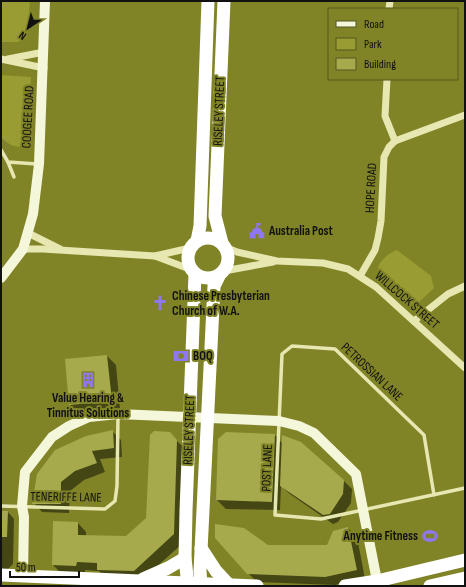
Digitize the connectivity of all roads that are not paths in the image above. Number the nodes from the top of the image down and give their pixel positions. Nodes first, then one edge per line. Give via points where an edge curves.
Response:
1 (45, 1) edge
2 (208, 1) edge
3 (224, 1) edge
4 (44, 52) junction
5 (3, 60) edge
6 (44, 68) junction
7 (387, 80) edge
8 (465, 115) edge
9 (395, 141) junction
10 (1, 150) edge
11 (8, 162) junction
12 (39, 164) junction
13 (14, 177) dead end
14 (28, 233) junction
15 (194, 244) junction
16 (224, 245) junction
17 (23, 249) junction
18 (63, 250) junction
19 (155, 256) junction
20 (277, 261) junction
21 (193, 272) junction
22 (221, 274) junction
23 (360, 276) junction
24 (1, 278) edge
25 (465, 286) edge
26 (414, 321) junction
27 (465, 368) edge
28 (118, 414) junction
29 (190, 417) junction
30 (207, 418) junction
31 (279, 421) junction
32 (465, 488) edge
33 (434, 495) junction
34 (1, 506) edge
35 (22, 506) junction
36 (363, 510) junction
37 (201, 548) junction
38 (186, 558) junction
39 (465, 560) edge
40 (1, 575) edge
41 (23, 576) junction
42 (465, 578) edge
43 (140, 581) junction
44 (377, 581) junction
45 (194, 585) edge
46 (229, 585) junction
47 (257, 586) edge
48 (345, 586) edge
49 (430, 586) edge

1 - 4 street, COOGEE ROAD
2 - 15 highway, RISELEY STREET via 200,226
3 - 16 highway, RISELEY STREET via 215,216
4 - 5 street
4 - 6 street, COOGEE ROAD
5 - 6 street
6 - 12 street, COOGEE ROAD
7 - 9 street via 385,116
8 - 9 street
9 - 23 street, HOPE ROAD via 384,157 381,221 375,250
10 - 11 lane
11 - 12 lane
11 - 13 lane
12 - 14 street, COOGEE ROAD
14 - 17 street, COOGEE ROAD
14 - 18 street
15 - 16 highway via 205,238 215,239
15 - 19 street
15 - 21 highway, RISELEY STREET via 188,262
16 - 20 street, WILLCOCK STREET via 237,252
16 - 22 highway, RISELEY STREET via 229,259
17 - 18 street
17 - 24 street, COOGEE ROAD
18 - 19 street
19 - 21 street
20 - 22 street, WILLCOCK STREET
20 - 23 street, WILLCOCK STREET via 337,265
21 - 22 highway via 203,278
21 - 29 highway, RISELEY STREET
22 - 30 highway, RISELEY STREET via 214,286
23 - 26 street, WILLCOCK STREET
25 - 26 street via 448,294
26 - 27 street, WILLCOCK STREET
28 - 29 street
28 - 35 street via 89,417 52,437 25,472
28 - 35 lane, TENERIFFE LANE via 115,501 105,510
29 - 30 street
29 - 38 highway, RISELEY STREET
30 - 31 street
30 - 37 highway, RISELEY STREET
31 - 33 lane, PETROSSIAN LANE via 282,354 292,346 335,349 424,435
31 - 36 street via 314,433 356,474
31 - 36 lane, POST LANE via 275,515 321,519
32 - 33 lane
33 - 36 lane
34 - 35 lane, TENERIFFE LANE
35 - 41 street
36 - 44 street
37 - 45 highway, RISELEY STREET
37 - 46 highway via 216,572
38 - 43 highway
38 - 45 highway, RISELEY STREET
39 - 44 highway
40 - 41 highway
41 - 43 highway
42 - 49 highway
43 - 45 highway
44 - 48 highway
45 - 46 highway
46 - 47 highway

